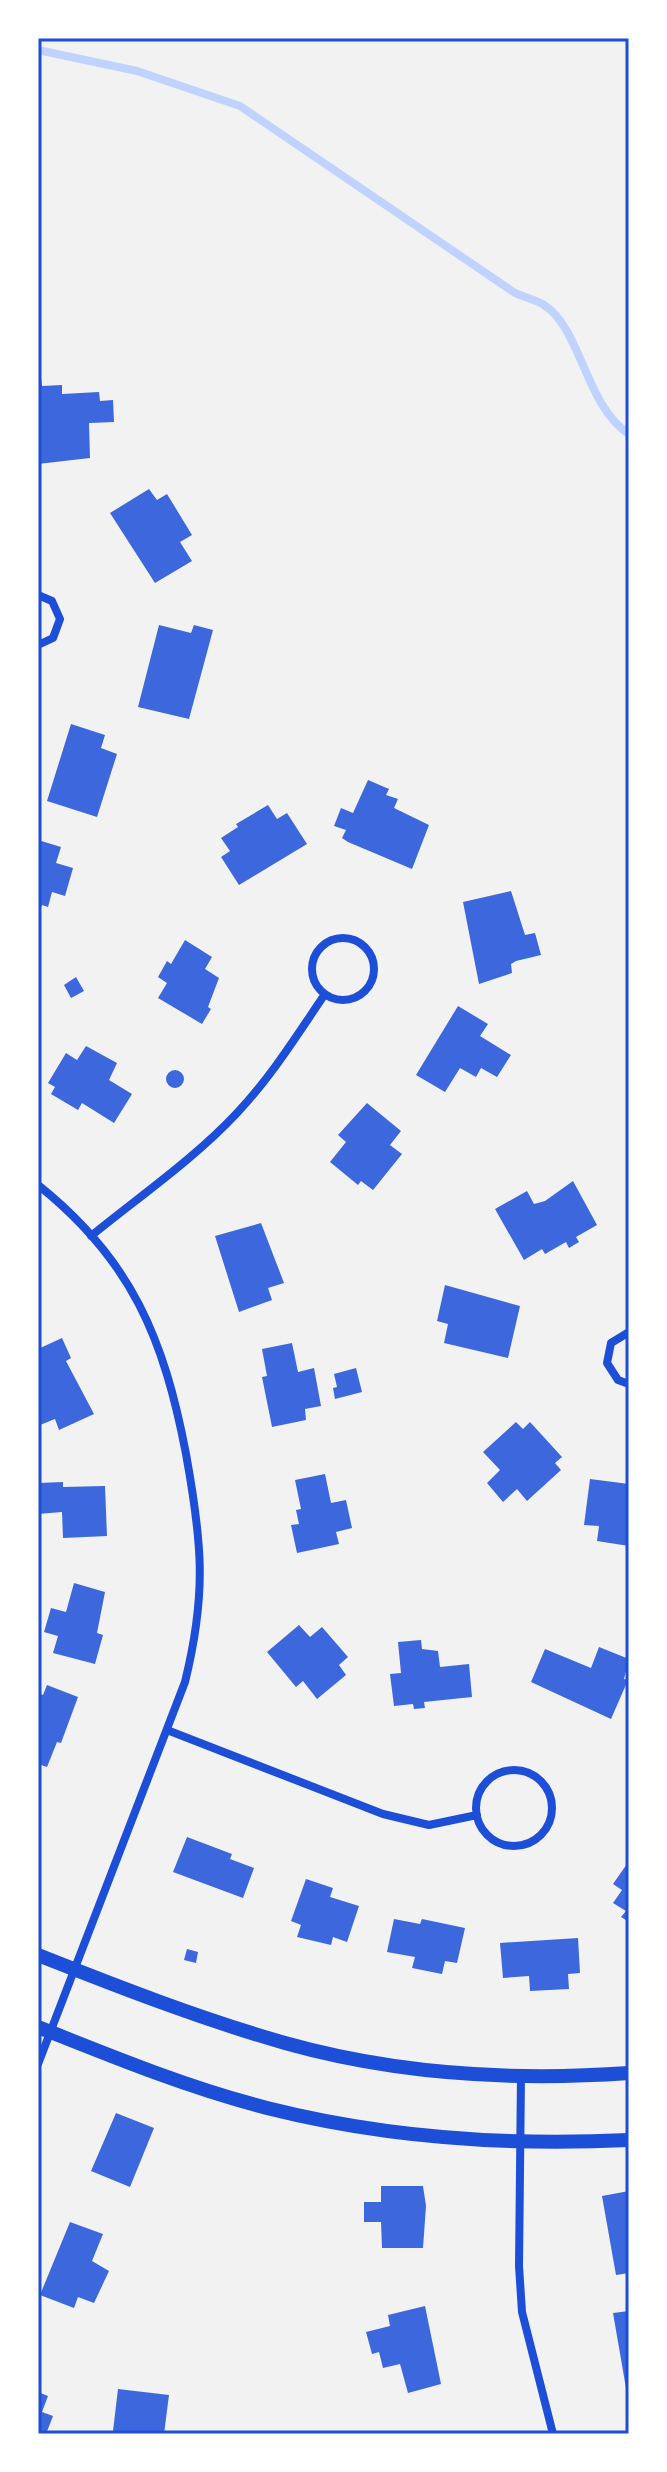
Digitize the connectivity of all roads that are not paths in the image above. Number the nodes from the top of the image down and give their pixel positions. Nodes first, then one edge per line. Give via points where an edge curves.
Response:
1 (38, 595) edge
2 (38, 645) edge
3 (325, 994) junction
4 (38, 1185) edge
5 (91, 1236) junction
6 (629, 1332) edge
7 (629, 1384) edge
8 (167, 1730) junction
9 (477, 1815) junction
10 (38, 1955) edge
11 (75, 1970) junction
12 (44, 2030) edge
13 (38, 2064) edge
14 (629, 2073) edge
15 (521, 2075) junction
16 (629, 2140) edge
17 (519, 2142) junction
18 (553, 2434) edge

1 - 2 street via 52,601 60,619 53,638
3 - 3 street via 346,1000 365,991 374,972 361,943 340,938 321,947 313,977
3 - 5 street via 239,1112
4 - 5 street
5 - 8 street via 118,1267 149,1321 168,1370 201,1532 197,1635
6 - 7 street via 611,1343 607,1363 618,1380
8 - 9 street via 383,1814 429,1825
8 - 11 street
9 - 9 street via 498,1843 522,1846 549,1824 552,1800 530,1773 507,1770 479,1792
10 - 11 street
11 - 12 street
11 - 15 street via 287,2044 457,2073
12 - 13 street
12 - 17 street via 266,2108 399,2134
14 - 15 street
15 - 17 street
16 - 17 street
17 - 18 street via 522,2312

